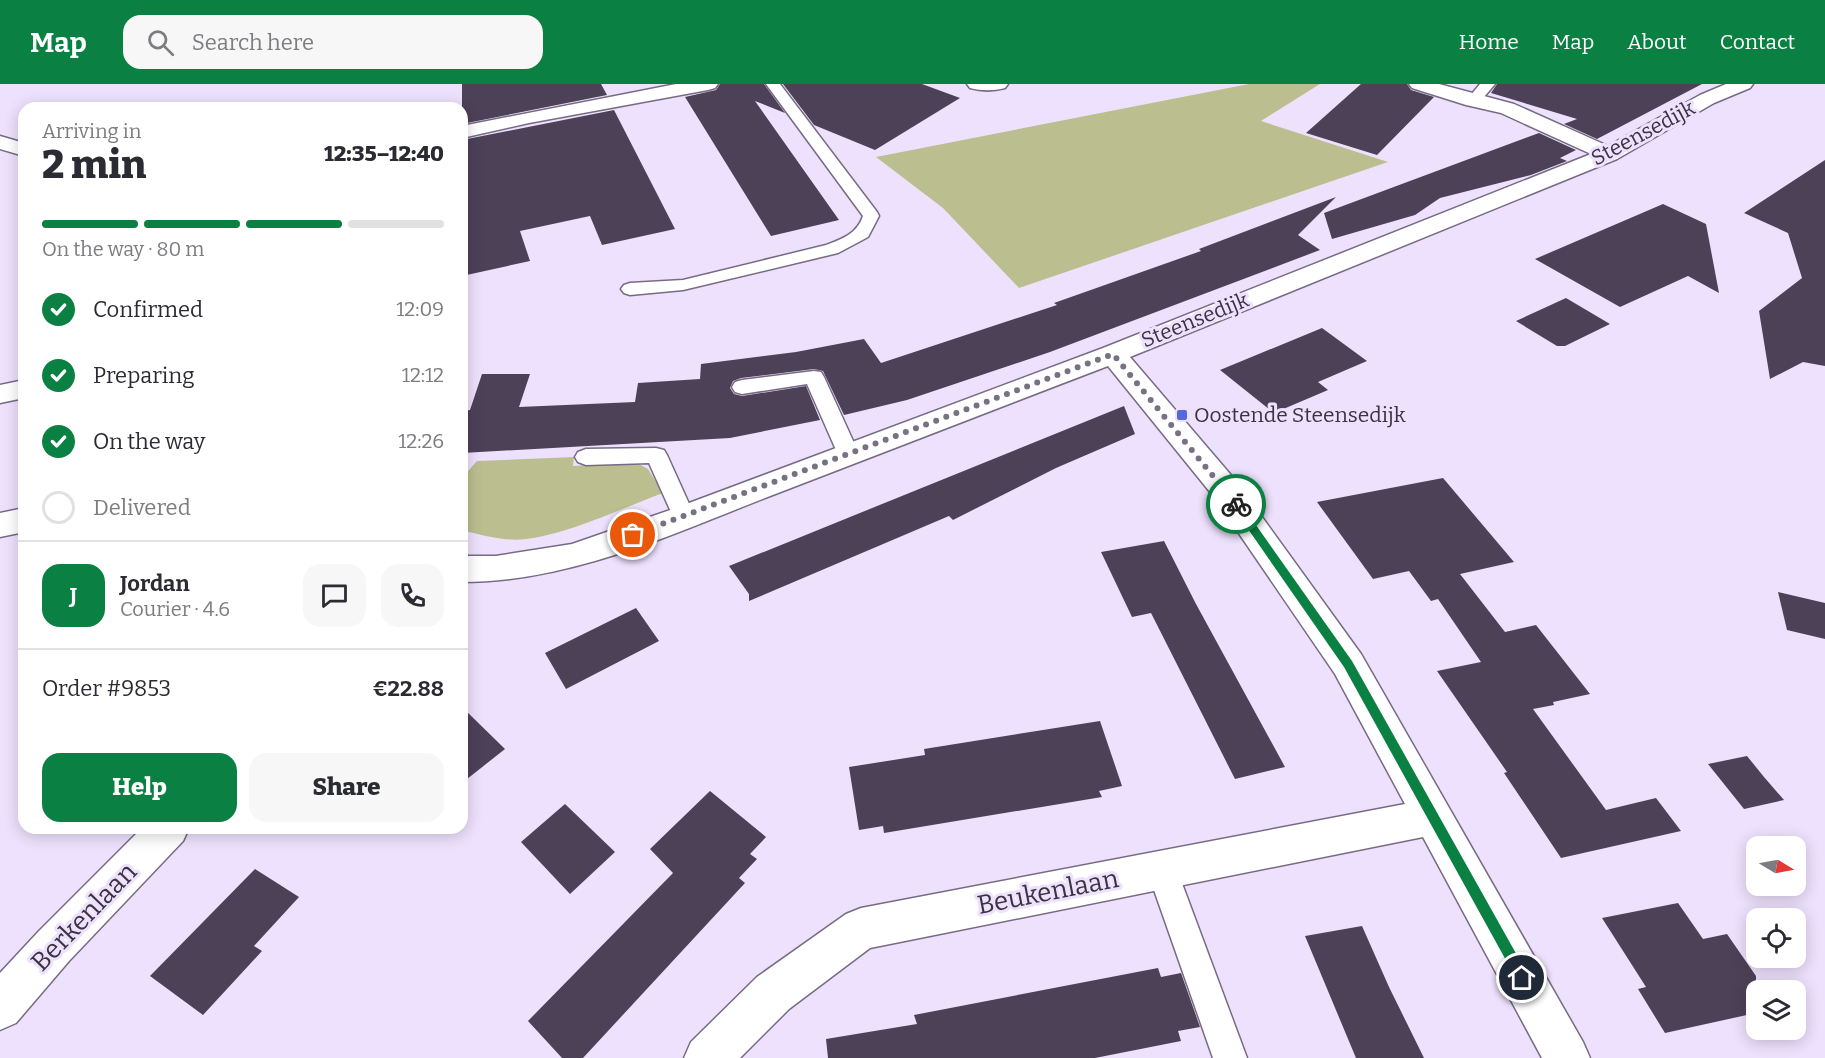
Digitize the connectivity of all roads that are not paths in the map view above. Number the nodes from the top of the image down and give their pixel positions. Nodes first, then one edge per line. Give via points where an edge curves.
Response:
1 (708, 84) edge
2 (773, 84) edge
3 (977, 84) edge
4 (998, 84) edge
5 (1419, 84) edge
6 (1488, 84) edge
7 (1743, 84) edge
8 (1473, 101) junction
9 (468, 131) edge
10 (0, 142) edge
11 (18, 148) edge
12 (1609, 154) junction
13 (630, 289) dead end
14 (1113, 354) junction
15 (742, 387) dead end
16 (18, 390) edge
17 (0, 394) edge
18 (848, 454) junction
19 (586, 457) dead end
20 (684, 517) junction
21 (18, 521) edge
22 (0, 525) edge
23 (468, 569) edge
24 (1433, 817) junction
25 (163, 834) edge
26 (1161, 870) junction
27 (0, 1007) edge
28 (707, 1058) edge
29 (1230, 1058) edge
30 (1567, 1058) edge

1 - 9 street
2 - 13 lane via 871,216 869,225 850,243 832,249 683,285
3 - 4 street
5 - 8 street
6 - 8 lane
7 - 12 street, Steensedijk via 1707,99
8 - 12 street via 1507,108
10 - 11 street
12 - 14 street, Steensedijk
14 - 18 street, Steensedijk
14 - 24 street via 1225,489 1348,664
15 - 18 lane via 814,377
16 - 17 street
18 - 20 street, Steensedijk
19 - 20 lane via 656,455
20 - 23 street, Steensedijk via 574,556 496,569
21 - 22 street
24 - 26 street, Beukenlaan
24 - 30 street
25 - 27 street, Berkenlaan
26 - 28 street, Beukenlaan via 861,928 773,993
26 - 29 lane

